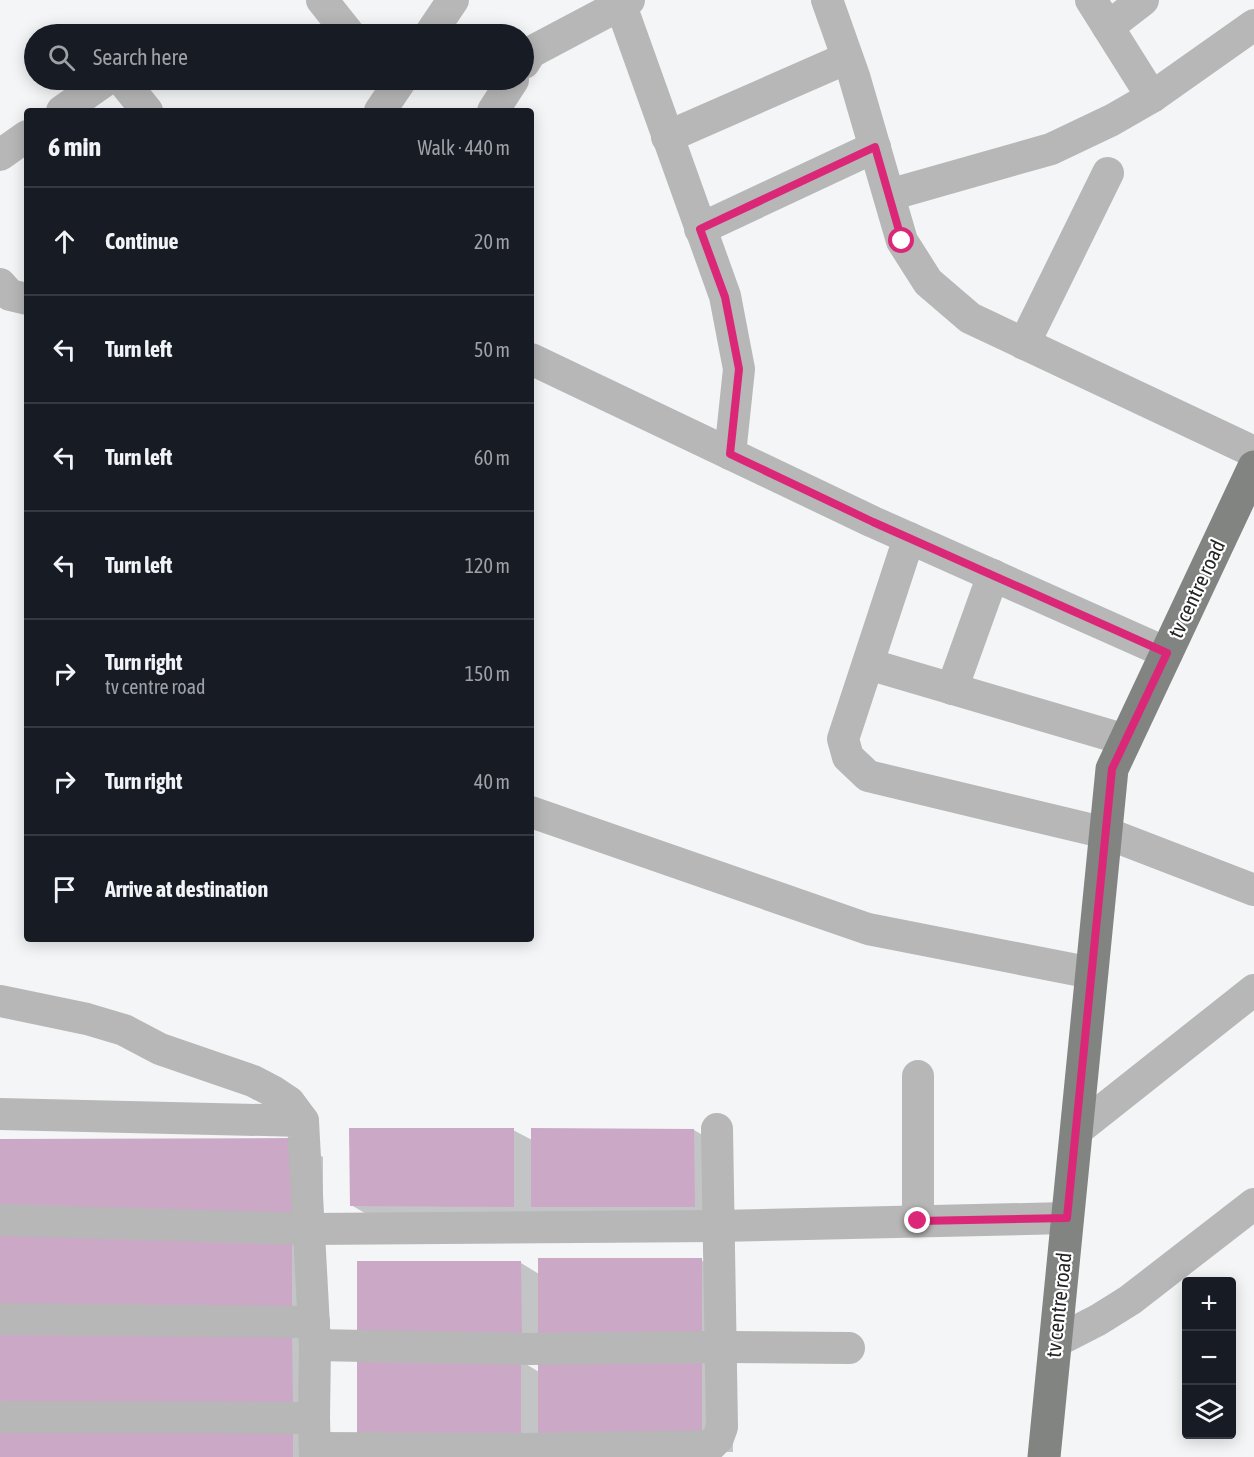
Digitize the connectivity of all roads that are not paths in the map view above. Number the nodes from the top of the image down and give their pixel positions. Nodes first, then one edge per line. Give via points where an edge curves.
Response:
1 (322, 0) edge
2 (453, 0) edge
3 (827, 0) edge
4 (1091, 0) edge
5 (1143, 0) edge
6 (622, 1) edge
7 (341, 24) edge
8 (437, 24) edge
9 (1254, 25) edge
10 (1108, 27) junction
11 (534, 50) edge
12 (848, 58) junction
13 (92, 90) edge
14 (130, 90) edge
15 (507, 90) edge
16 (1152, 97) junction
17 (66, 108) edge
18 (145, 108) edge
19 (495, 108) edge
20 (667, 137) junction
21 (24, 138) edge
22 (875, 147) junction
23 (0, 155) edge
24 (1108, 173) dead end
25 (889, 195) junction
26 (700, 229) junction
27 (0, 284) edge
28 (24, 298) edge
29 (1024, 344) junction
30 (534, 360) edge
31 (1254, 452) edge
32 (730, 454) junction
33 (1254, 467) edge
34 (909, 538) junction
35 (993, 575) junction
36 (1167, 653) junction
37 (868, 664) junction
38 (952, 689) junction
39 (1126, 740) junction
40 (534, 813) edge
41 (1106, 833) junction
42 (1254, 890) edge
43 (1092, 973) junction
44 (1254, 990) edge
45 (0, 1001) edge
46 (918, 1076) dead end
47 (0, 1114) edge
48 (303, 1121) junction
49 (717, 1129) dead end
50 (1076, 1131) junction
51 (1254, 1204) edge
52 (1067, 1218) junction
53 (0, 1220) edge
54 (918, 1221) junction
55 (719, 1226) junction
56 (310, 1229) junction
57 (0, 1320) edge
58 (315, 1334) junction
59 (1055, 1342) junction
60 (722, 1347) junction
61 (849, 1348) dead end
62 (0, 1417) edge
63 (314, 1418) junction
64 (315, 1453) edge
65 (1044, 1457) edge

1 - 7 street
2 - 8 street
3 - 12 street
4 - 10 street
5 - 10 street
6 - 11 street
6 - 20 street
9 - 16 street
10 - 16 street
12 - 20 street
12 - 22 street
13 - 17 street
14 - 18 street
15 - 19 street
16 - 25 street via 1051,149
20 - 26 street
21 - 23 street
22 - 25 street
22 - 26 street
24 - 29 street
25 - 29 street via 902,241 928,282 969,318
26 - 32 street via 725,297 739,369
27 - 28 street via 10,295
29 - 31 street
30 - 32 street
32 - 34 street
33 - 36 main road, tv centre road
34 - 35 street
34 - 37 street
35 - 36 street
35 - 38 street
36 - 39 main road, tv centre road
37 - 38 street
37 - 41 street via 843,739 848,757 868,776
38 - 39 street
39 - 41 main road, tv centre road via 1112,769
40 - 43 street via 868,929
41 - 42 street
41 - 43 main road, tv centre road
43 - 50 main road, tv centre road
44 - 50 street
45 - 48 street via 124,1030 160,1049 253,1081 289,1102
46 - 54 street
47 - 48 street
48 - 56 street
49 - 55 street
50 - 52 main road, tv centre road
51 - 59 street via 1130,1300
52 - 54 street
52 - 59 main road, tv centre road
53 - 56 street
54 - 55 street
55 - 56 street
55 - 60 street
56 - 58 street
57 - 58 street
58 - 60 street via 529,1349
58 - 63 street
59 - 65 main road, tv centre road
60 - 61 street
60 - 64 street via 722,1427 710,1446
62 - 63 street
63 - 64 street

